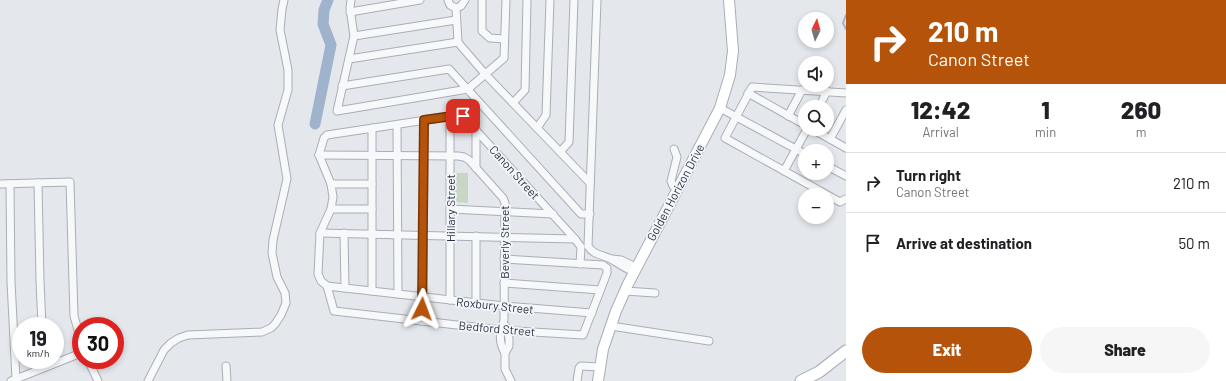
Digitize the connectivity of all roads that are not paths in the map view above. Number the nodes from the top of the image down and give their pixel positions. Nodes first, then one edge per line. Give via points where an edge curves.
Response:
1 (284, 0) edge
2 (351, 0) edge
3 (420, 0) edge
4 (448, 0) edge
5 (464, 0) edge
6 (482, 0) edge
7 (506, 0) edge
8 (527, 0) edge
9 (550, 0) edge
10 (574, 0) edge
11 (597, 0) edge
12 (730, 0) edge
13 (456, 8) junction
14 (350, 12) junction
15 (456, 20) junction
16 (354, 36) junction
17 (504, 39) junction
18 (458, 42) junction
19 (349, 59) junction
20 (486, 75) junction
21 (342, 86) junction
22 (468, 89) junction
23 (798, 90) edge
24 (801, 92) edge
25 (827, 92) joint
26 (748, 93) junction
27 (846, 93) edge
28 (823, 100) edge
29 (513, 103) junction
30 (720, 108) junction
31 (846, 110) edge
32 (450, 116) junction
33 (736, 116) junction
34 (788, 116) junction
35 (424, 120) junction
36 (798, 121) edge
37 (397, 125) junction
38 (372, 128) junction
39 (537, 128) junction
40 (476, 130) junction
41 (803, 136) edge
42 (825, 136) edge
43 (830, 139) junction
44 (846, 148) edge
45 (674, 149) dead end
46 (796, 149) junction
47 (560, 152) junction
48 (319, 155) junction
49 (372, 155) junction
50 (397, 155) junction
51 (424, 155) junction
52 (450, 156) junction
53 (476, 168) junction
54 (834, 170) edge
55 (784, 171) junction
56 (846, 176) edge
57 (38, 183) junction
58 (590, 183) junction
59 (0, 184) edge
60 (10, 184) junction
61 (331, 184) junction
62 (372, 184) junction
63 (678, 188) junction
64 (846, 199) edge
65 (331, 209) junction
66 (372, 209) junction
67 (450, 209) junction
68 (505, 212) junction
69 (553, 214) junction
70 (590, 214) junction
71 (320, 233) junction
72 (344, 233) junction
73 (372, 234) junction
74 (398, 235) junction
75 (423, 235) junction
76 (450, 236) junction
77 (476, 236) junction
78 (504, 237) junction
79 (575, 239) junction
80 (504, 259) junction
81 (580, 264) junction
82 (635, 270) junction
83 (504, 283) junction
84 (327, 286) junction
85 (345, 288) junction
86 (600, 290) junction
87 (372, 291) junction
88 (625, 291) junction
89 (656, 293) dead end
90 (398, 294) junction
91 (423, 297) junction
92 (450, 300) junction
93 (476, 303) junction
94 (504, 306) junction
95 (592, 313) junction
96 (42, 317) edge
97 (74, 317) edge
98 (421, 321) junction
99 (611, 326) junction
100 (504, 330) junction
101 (709, 341) dead end
102 (846, 351) edge
103 (226, 366) dead end
104 (600, 368) junction
105 (35, 369) edge
106 (92, 369) edge
107 (14, 380) edge
108 (98, 381) edge
109 (148, 381) edge
110 (227, 381) edge
111 (511, 381) edge
112 (577, 381) edge
113 (598, 381) edge
114 (801, 381) edge

1 - 109 street via 280,30 288,70 288,90 278,125 287,179 272,253 277,277 286,297 286,307 275,324 266,331 176,339 164,350
2 - 14 street
3 - 14 street
4 - 13 street via 450,5
5 - 13 street via 463,5
6 - 17 street via 482,31 490,38
7 - 17 street
8 - 29 street via 525,90
9 - 39 street via 546,115
10 - 47 street via 569,142
11 - 58 street
12 - 30 street, Golden Horizon Drive via 733,51 730,75
13 - 15 street
14 - 16 street
15 - 16 street
15 - 18 street
16 - 19 street
17 - 20 street via 504,58
18 - 19 street
18 - 20 street
19 - 21 street
20 - 22 street
20 - 29 street
21 - 22 street via 449,69
21 - 22 street via 336,111
22 - 70 street via 581,214
23 - 26 street via 752,86
24 - 34 street
25 - 27 street
25 - 28 street
26 - 33 street
26 - 34 street
29 - 39 street
30 - 33 street
30 - 63 street, Golden Horizon Drive
31 - 43 street
32 - 35 street, Canon Street
32 - 40 street, Canon Street via 463,116
32 - 52 street, Hillary Street
33 - 46 street
33 - 55 street via 725,138
34 - 36 street
35 - 37 street, Canon Street
35 - 51 street
37 - 38 street, Canon Street
37 - 50 street
38 - 48 street, Canon Street via 325,136
38 - 49 street
39 - 47 street
40 - 53 street
40 - 69 street, Canon Street
41 - 46 street
42 - 43 street
43 - 44 street
45 - 63 street via 677,157 671,184
46 - 55 street
47 - 58 street
48 - 49 street, Beverly Street
48 - 61 street
49 - 50 street, Beverly Street
49 - 62 street
50 - 51 street, Beverly Street
50 - 74 street
51 - 52 street, Beverly Street
51 - 75 street
52 - 53 street, Beverly Street via 464,157
52 - 67 street, Hillary Street
53 - 68 street, Beverly Street via 503,198
54 - 56 street
55 - 64 street via 840,202
57 - 60 street
57 - 96 street
57 - 97 street via 70,182
58 - 70 street
59 - 60 street
60 - 107 street
61 - 62 street
61 - 65 street
62 - 66 street
63 - 82 street, Golden Horizon Drive
65 - 66 street
65 - 71 street
66 - 73 street
67 - 68 street
67 - 76 street, Hillary Street
68 - 69 street
68 - 78 street, Beverly Street
69 - 79 street, Canon Street
70 - 82 street via 590,250 620,266
71 - 72 street
71 - 84 street via 318,274
72 - 73 street
72 - 85 street
73 - 74 street
73 - 87 street
74 - 75 street
74 - 90 street
75 - 76 street
75 - 91 street
76 - 77 street
76 - 92 street, Hillary Street
77 - 78 street
77 - 93 street
78 - 79 street
78 - 80 street, Beverly Street
79 - 81 street, Canon Street via 581,247
80 - 81 street
80 - 83 street, Beverly Street
81 - 86 street, Bedford Street via 606,266 608,270
82 - 88 street, Golden Horizon Drive
83 - 86 street
83 - 94 street, Beverly Street
84 - 85 street, Roxbury Street
84 - 98 street, Bedford Street via 334,311
85 - 87 street, Roxbury Street
86 - 95 street, Bedford Street
87 - 90 street, Roxbury Street
88 - 89 street
88 - 99 street, Golden Horizon Drive
90 - 91 street, Roxbury Street
91 - 92 street, Roxbury Street
91 - 98 street
92 - 93 street, Roxbury Street
93 - 94 street, Roxbury Street
94 - 95 street, Roxbury Street
94 - 100 street, Beverly Street
95 - 100 street, Bedford Street via 583,335
98 - 100 street, Bedford Street
99 - 101 street
99 - 104 street, Golden Horizon Drive
100 - 111 street, Beverly Street via 509,346 505,353 505,369
102 - 114 main road
103 - 110 street
104 - 112 street via 582,366 579,368
104 - 113 street, Golden Horizon Drive
105 - 107 street
106 - 108 street

